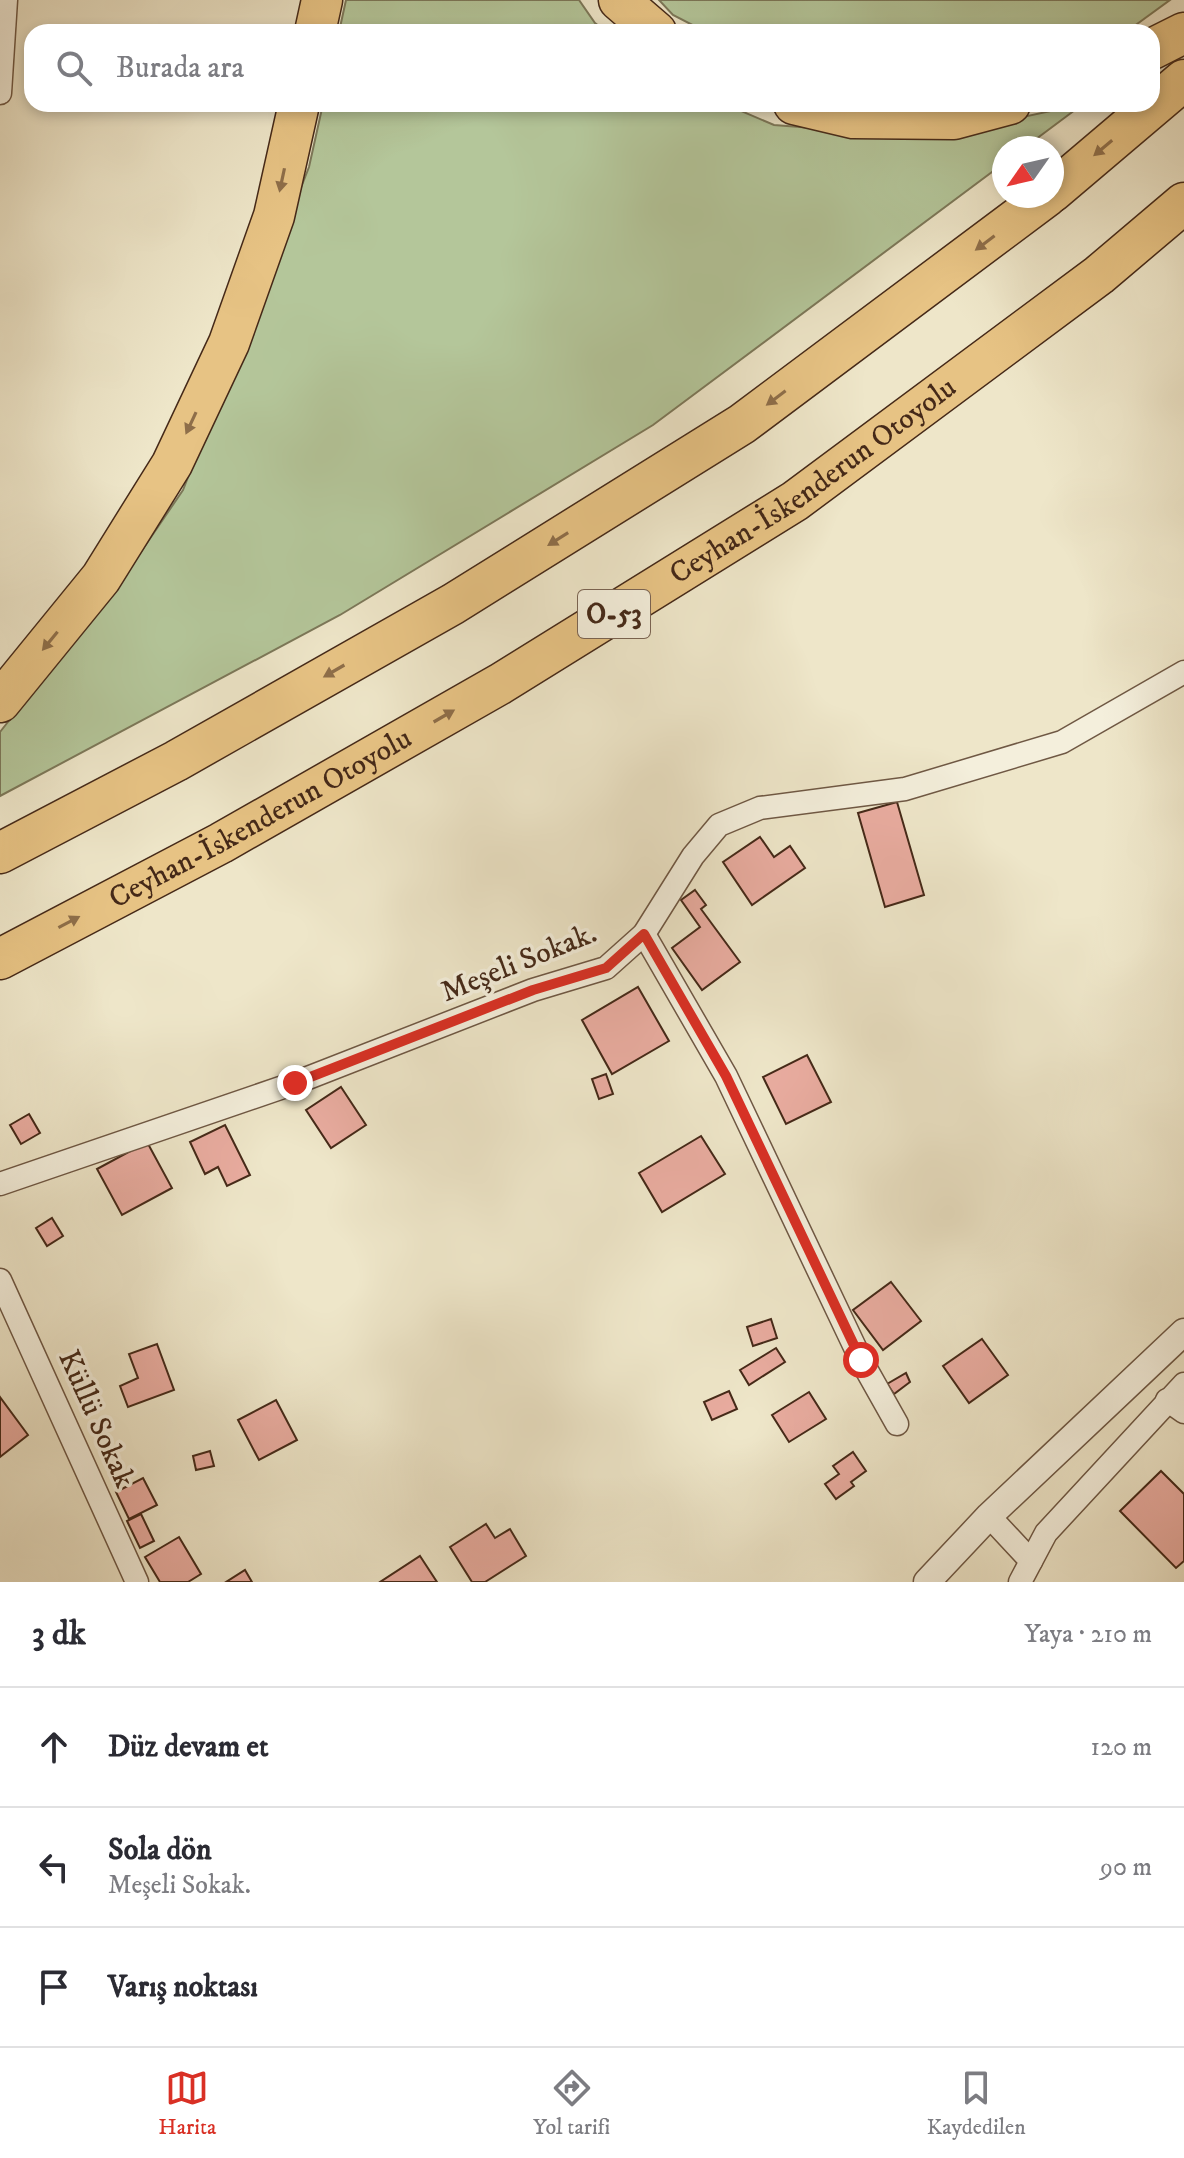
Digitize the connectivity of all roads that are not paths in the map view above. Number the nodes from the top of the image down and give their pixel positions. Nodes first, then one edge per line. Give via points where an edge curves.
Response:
1 (6, 0) edge
2 (322, 0) edge
3 (619, 0) edge
4 (317, 24) edge
5 (647, 24) edge
6 (1184, 33) edge
7 (1160, 45) edge
8 (1184, 80) edge
9 (0, 93) edge
10 (1160, 100) edge
11 (297, 112) edge
12 (828, 112) edge
13 (980, 112) edge
14 (1146, 112) edge
15 (1064, 182) edge
16 (1184, 203) edge
17 (1031, 208) edge
18 (1184, 224) edge
19 (795, 501) junction
20 (1184, 672) edge
21 (0, 702) edge
22 (0, 853) edge
23 (644, 934) junction
24 (0, 959) edge
25 (0, 1184) edge
26 (0, 1280) edge
27 (1184, 1332) edge
28 (1184, 1384) edge
29 (1176, 1406) edge
30 (897, 1424) dead end
31 (989, 1516) junction
32 (1031, 1561) junction
33 (137, 1582) edge
34 (927, 1582) edge
35 (1020, 1582) edge

1 - 9 street
2 - 4 highway
3 - 5 highway
6 - 7 highway
8 -> 10 highway
11 -> 21 highway via 274,216 229,343 172,464 101,578
12 - 13 highway via 853,118 954,119
14 -> 15 highway
16 - 19 highway, Ceyhan-İskenderun Otoyolu / O-53 via 1099,275
17 -> 22 highway via 742,424 453,604 176,761
18 - 19 highway
24 -> 19 highway, Ceyhan-İskenderun Otoyolu / O-53 via 221,843 487,692
20 - 23 street, Meşeli Sokak. via 1062,742 905,789 760,808 719,825
23 - 25 street, Meşeli Sokak. via 606,968
23 - 30 street via 726,1076 861,1360
26 - 33 street, Küllü Sokak
27 - 31 street
28 - 29 street
29 - 32 street via 1046,1533
31 - 32 street
31 - 34 street
32 - 35 street

